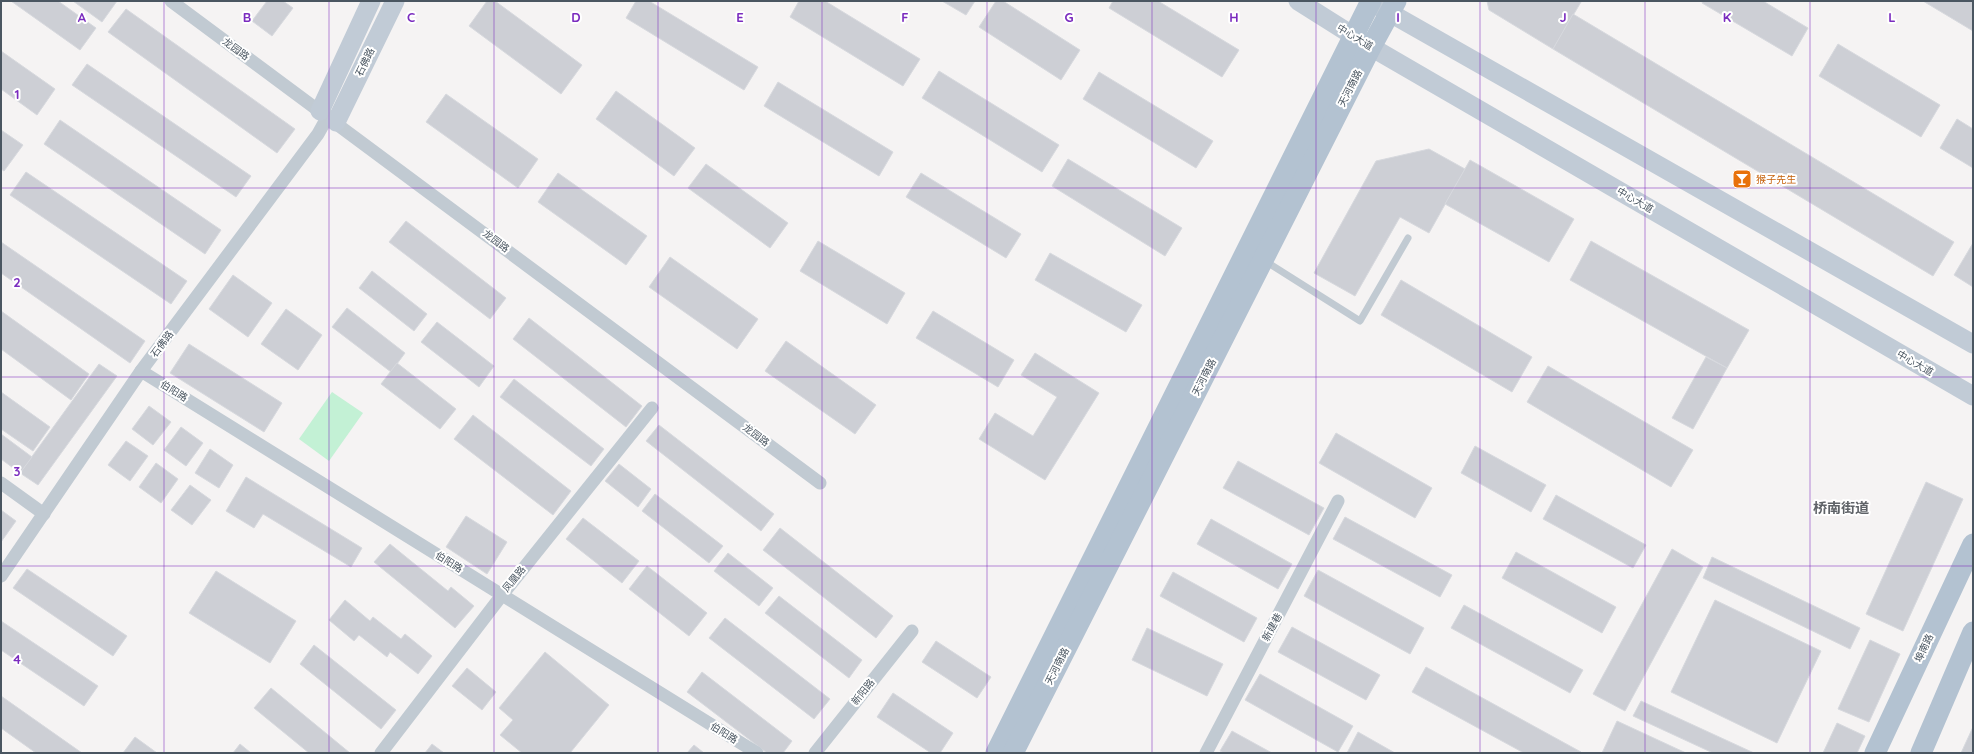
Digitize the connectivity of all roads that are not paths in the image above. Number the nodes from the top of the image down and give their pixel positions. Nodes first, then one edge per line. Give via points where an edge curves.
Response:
1 (171, 1) edge
2 (371, 1) edge
3 (395, 1) edge
4 (1298, 1) edge
5 (1370, 1) edge
6 (1393, 7) edge
7 (1362, 42) junction
8 (328, 116) junction
9 (1408, 238) dead end
10 (1263, 260) junction
11 (1973, 344) edge
12 (141, 371) junction
13 (1973, 396) edge
14 (652, 408) dead end
15 (1, 483) edge
16 (820, 483) dead end
17 (1338, 500) dead end
18 (44, 514) junction
19 (1973, 544) edge
20 (1, 576) edge
21 (502, 595) junction
22 (912, 631) dead end
23 (1973, 632) edge
24 (381, 753) edge
25 (757, 753) edge
26 (815, 753) edge
27 (996, 753) edge
28 (1013, 753) edge
29 (1206, 753) edge
30 (1875, 753) edge
31 (1921, 753) edge

1 - 8 street, 龙园路
2 - 8 main road, 石佛路
3 - 8 main road, 石佛路
4 - 7 main road, 中心大道
5 - 6 main road
5 - 7 main road, 天河南路
6 - 7 main road, 天河南路
6 - 11 main road
7 - 10 main road, 天河南路
7 - 13 main road, 中心大道
7 - 27 main road, 天河南路
8 - 12 street, 石佛路 via 318,134
8 - 16 street, 龙园路
9 - 10 lane via 1360,321
10 - 28 main road, 天河南路
12 - 18 street, 石佛路
12 - 21 street, 伯阳路
14 - 21 street, 凤凰路
15 - 18 street
17 - 29 street, 新建巷
18 - 20 street, 石佛路
19 - 30 main road, 埠南路
21 - 24 street, 凤凰路
21 - 25 street, 伯阳路
22 - 26 street, 新阳路
23 - 31 main road

